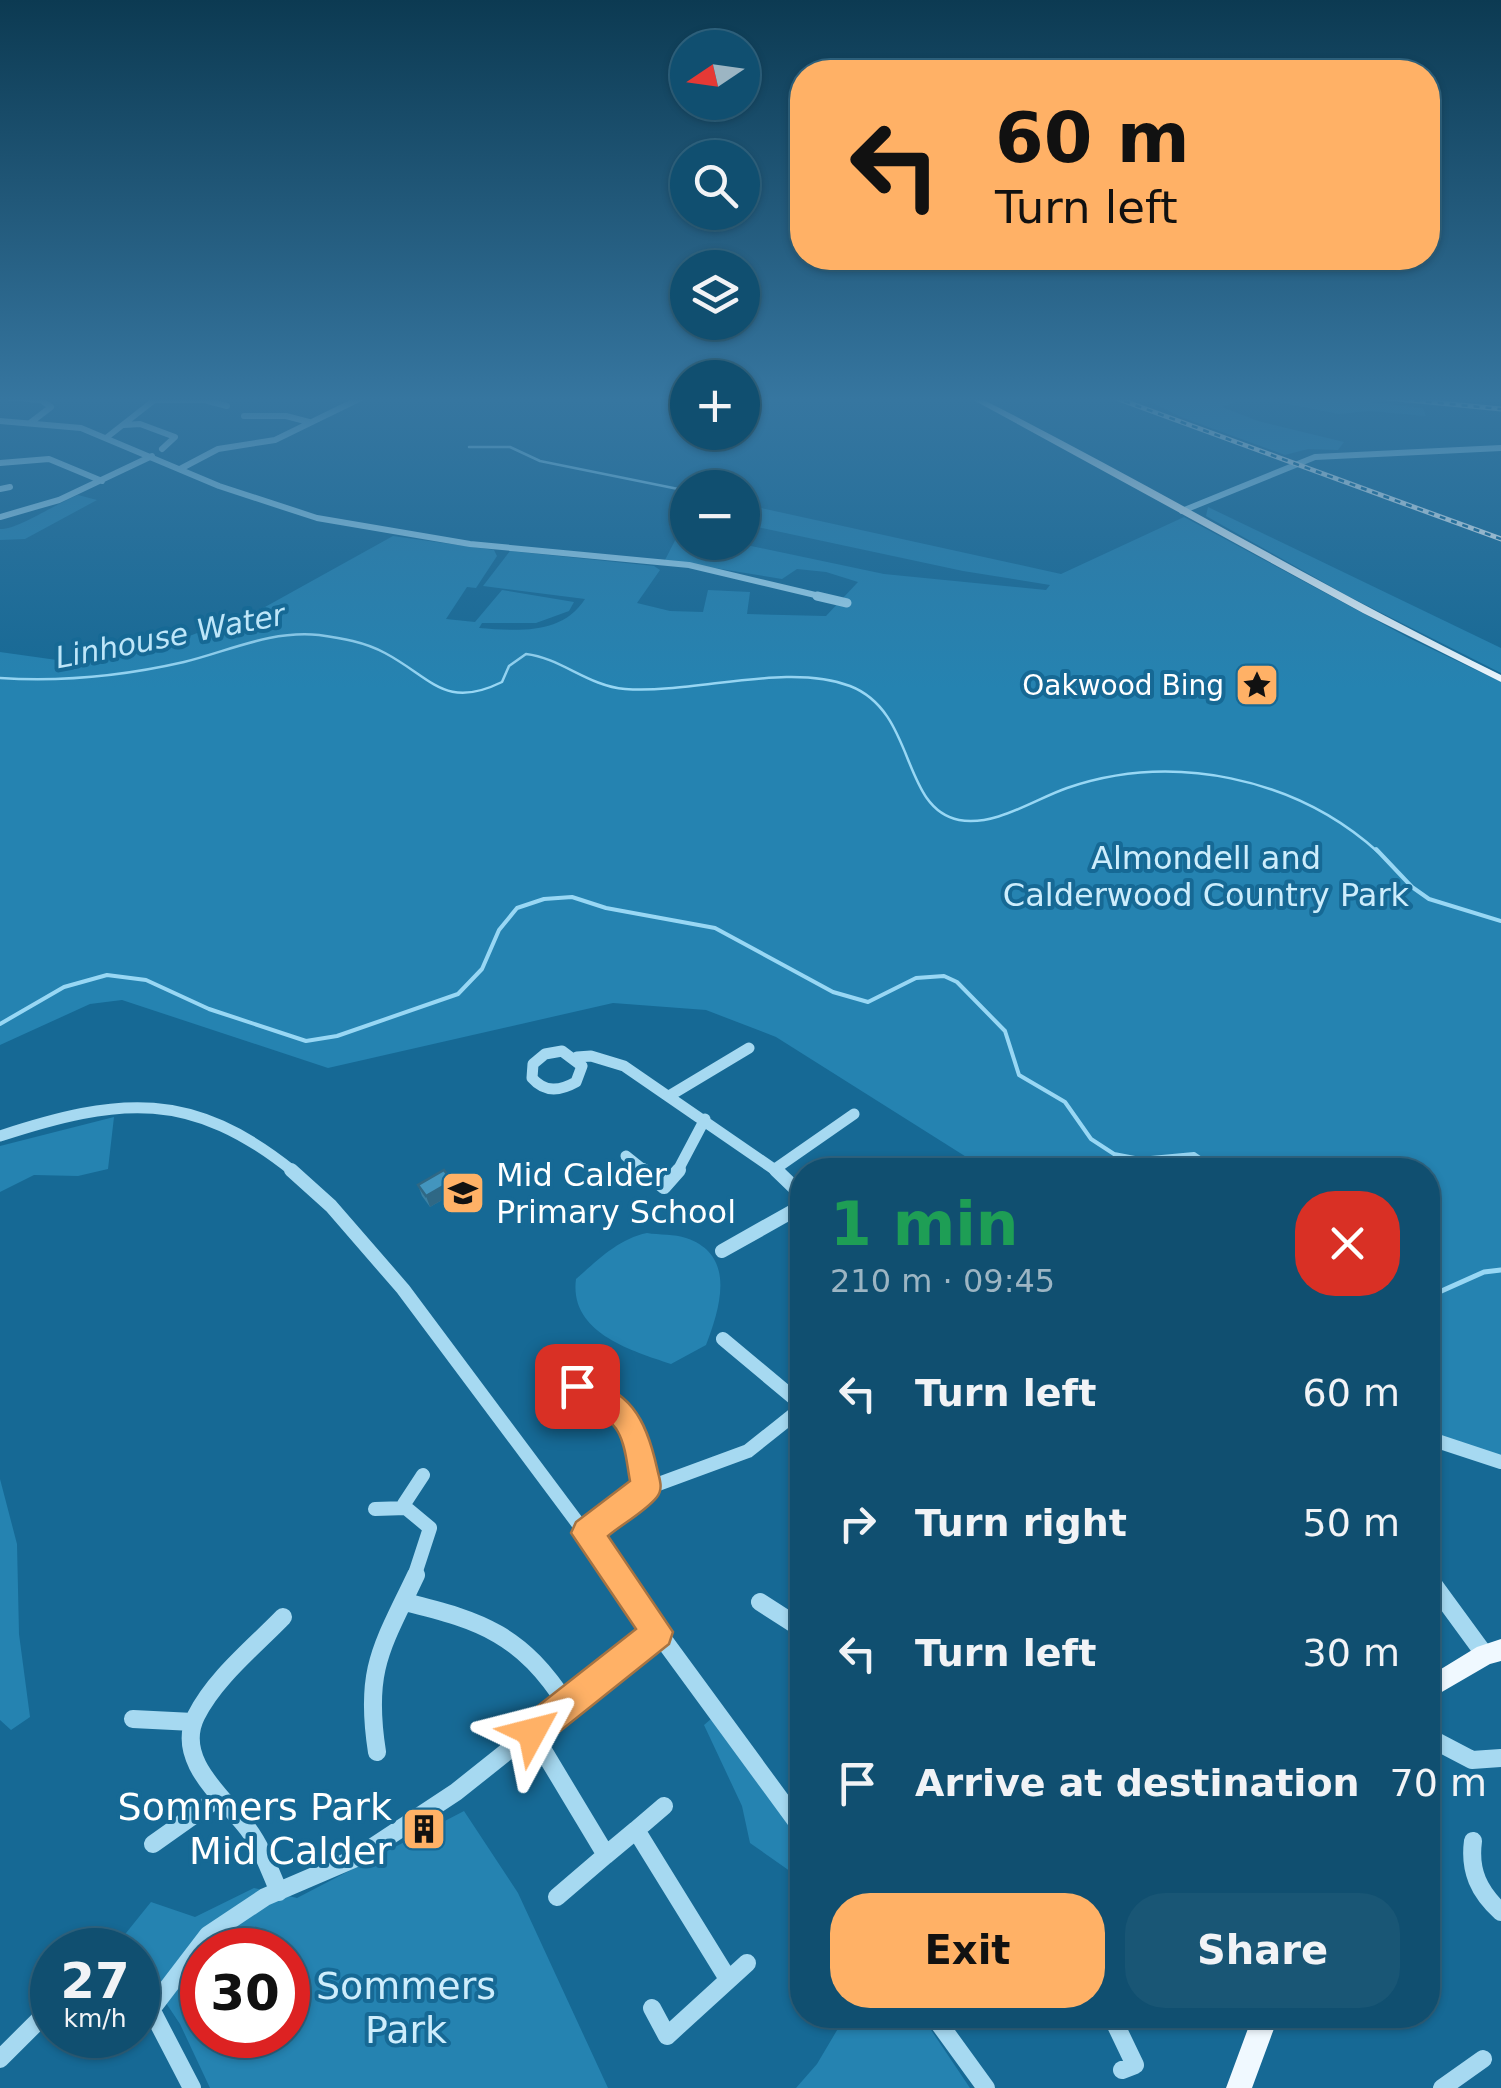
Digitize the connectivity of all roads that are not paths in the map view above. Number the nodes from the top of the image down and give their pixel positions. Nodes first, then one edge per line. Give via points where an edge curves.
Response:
1 (72, 494) edge
2 (249, 494) edge
3 (1151, 494) edge
4 (1222, 494) edge
5 (1182, 511) junction
6 (0, 517) edge
7 (847, 603) dead end
8 (1501, 679) edge
9 (740, 1051) dead end
10 (577, 1057) dead end
11 (669, 1096) junction
12 (854, 1114) dead end
13 (705, 1119) junction
14 (0, 1136) edge
15 (626, 1156) dead end
16 (774, 1169) junction
17 (790, 1183) edge
18 (790, 1213) edge
19 (722, 1251) dead end
20 (723, 1339) dead end
21 (577, 1386) dead end
22 (790, 1396) edge
23 (790, 1420) edge
24 (1440, 1442) edge
25 (1501, 1462) edge
26 (422, 1475) dead end
27 (646, 1487) junction
28 (404, 1504) junction
29 (375, 1509) dead end
30 (587, 1533) junction
31 (1440, 1591) edge
32 (404, 1602) junction
33 (760, 1602) dead end
34 (282, 1617) dead end
35 (790, 1621) edge
36 (657, 1632) junction
37 (1493, 1652) edge
38 (1440, 1683) edge
39 (567, 1704) junction
40 (133, 1720) dead end
41 (193, 1722) junction
42 (532, 1732) junction
43 (1440, 1743) edge
44 (378, 1752) dead end
45 (1501, 1758) edge
46 (218, 1798) junction
47 (664, 1806) dead end
48 (790, 1813) edge
49 (636, 1830) junction
50 (1473, 1841) dead end
51 (153, 1844) dead end
52 (606, 1855) junction
53 (279, 1892) junction
54 (556, 1896) dead end
55 (1501, 1912) edge
56 (747, 1963) dead end
57 (728, 1979) junction
58 (160, 1998) edge
59 (652, 2008) dead end
60 (160, 2022) edge
61 (942, 2028) edge
62 (1117, 2028) edge
63 (1261, 2028) edge
64 (30, 2029) edge
65 (0, 2058) edge
66 (1482, 2060) dead end
67 (1122, 2070) dead end
68 (1452, 2085) edge
69 (192, 2088) edge
70 (986, 2088) edge
71 (1240, 2088) edge

1 - 6 street
2 - 7 street via 397,534 690,565
3 - 5 main road
4 - 5 street
5 - 8 main road
9 - 11 street
10 - 11 street via 624,1066
11 - 13 street
12 - 16 street
13 - 15 street via 679,1174 664,1187
13 - 16 street
14 - 30 street via 40,1122 139,1108 205,1117 259,1146 339,1216
16 - 17 street
18 - 19 street
20 - 22 street
21 - 27 street via 627,1419
23 - 27 street via 747,1454
24 - 25 street
26 - 28 street
27 - 30 street
28 - 29 street
28 - 32 street via 430,1528 425,1559
30 - 36 street
31 - 37 street
32 - 39 street via 510,1634 546,1670
32 - 44 street via 378,1654 370,1707
33 - 35 street
34 - 41 street via 266,1645 210,1696
36 - 39 street
36 - 48 street
37 - 38 main road
39 - 42 street
40 - 41 street
41 - 46 street via 194,1751
42 - 52 street
42 - 53 street via 356,1858
43 - 45 street via 1472,1760
46 - 51 street
46 - 53 street via 249,1830
47 - 49 street
49 - 52 street
49 - 57 street
50 - 55 street via 1468,1863 1484,1896
52 - 54 street
53 - 58 street via 208,1934
56 - 57 street
57 - 59 street via 667,2036
60 - 69 street
61 - 70 street
62 - 67 street via 1134,2065
63 - 71 main road
64 - 65 street
66 - 68 street

